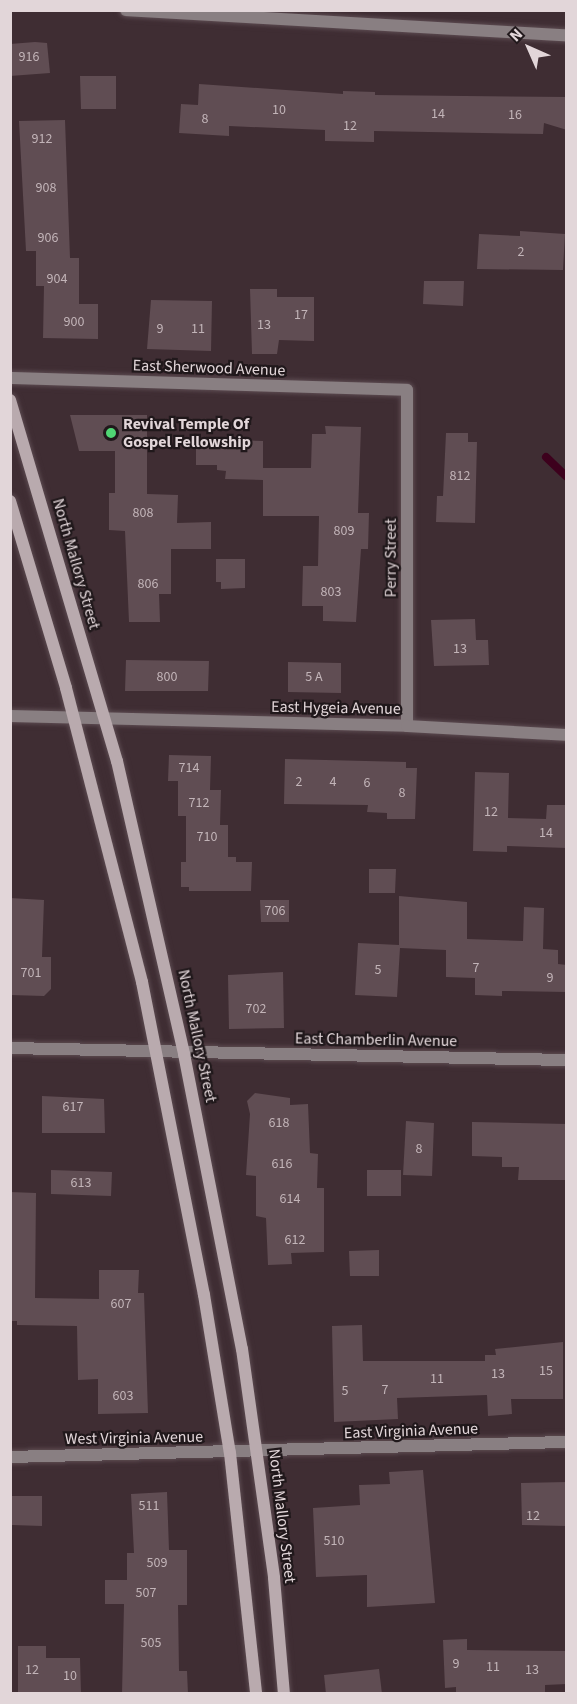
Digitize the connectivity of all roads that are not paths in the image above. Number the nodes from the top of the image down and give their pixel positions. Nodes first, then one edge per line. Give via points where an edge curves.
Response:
1 (126, 10) edge
2 (567, 35) edge
3 (10, 378) edge
4 (408, 390) joint
5 (10, 399) edge
6 (10, 501) edge
7 (10, 716) edge
8 (74, 718) junction
9 (105, 720) junction
10 (407, 726) junction
11 (567, 735) edge
12 (10, 1048) edge
13 (156, 1051) junction
14 (184, 1054) junction
15 (567, 1060) edge
16 (567, 1443) edge
17 (230, 1453) junction
18 (258, 1453) junction
19 (10, 1457) edge
20 (255, 1694) edge
21 (284, 1694) edge

1 - 2 street
3 - 4 street, East Sherwood Avenue
4 - 10 street, Perry Street
5 - 9 main road, North Mallory Street
6 - 8 main road
7 - 8 street, East Hygeia Avenue
8 - 9 street, East Hygeia Avenue
8 - 13 main road
9 - 10 street, East Hygeia Avenue
9 - 14 main road, North Mallory Street via 139,850
10 - 11 street, East Hygeia Avenue
12 - 13 street, East Chamberlin Avenue
13 - 14 street, East Chamberlin Avenue
13 - 17 main road
14 - 15 street, East Chamberlin Avenue
14 - 18 main road, North Mallory Street via 227,1269
16 - 18 street, East Virginia Avenue
17 - 18 street, West Virginia Avenue
17 - 19 street, West Virginia Avenue
17 - 20 main road
18 - 21 main road, North Mallory Street

